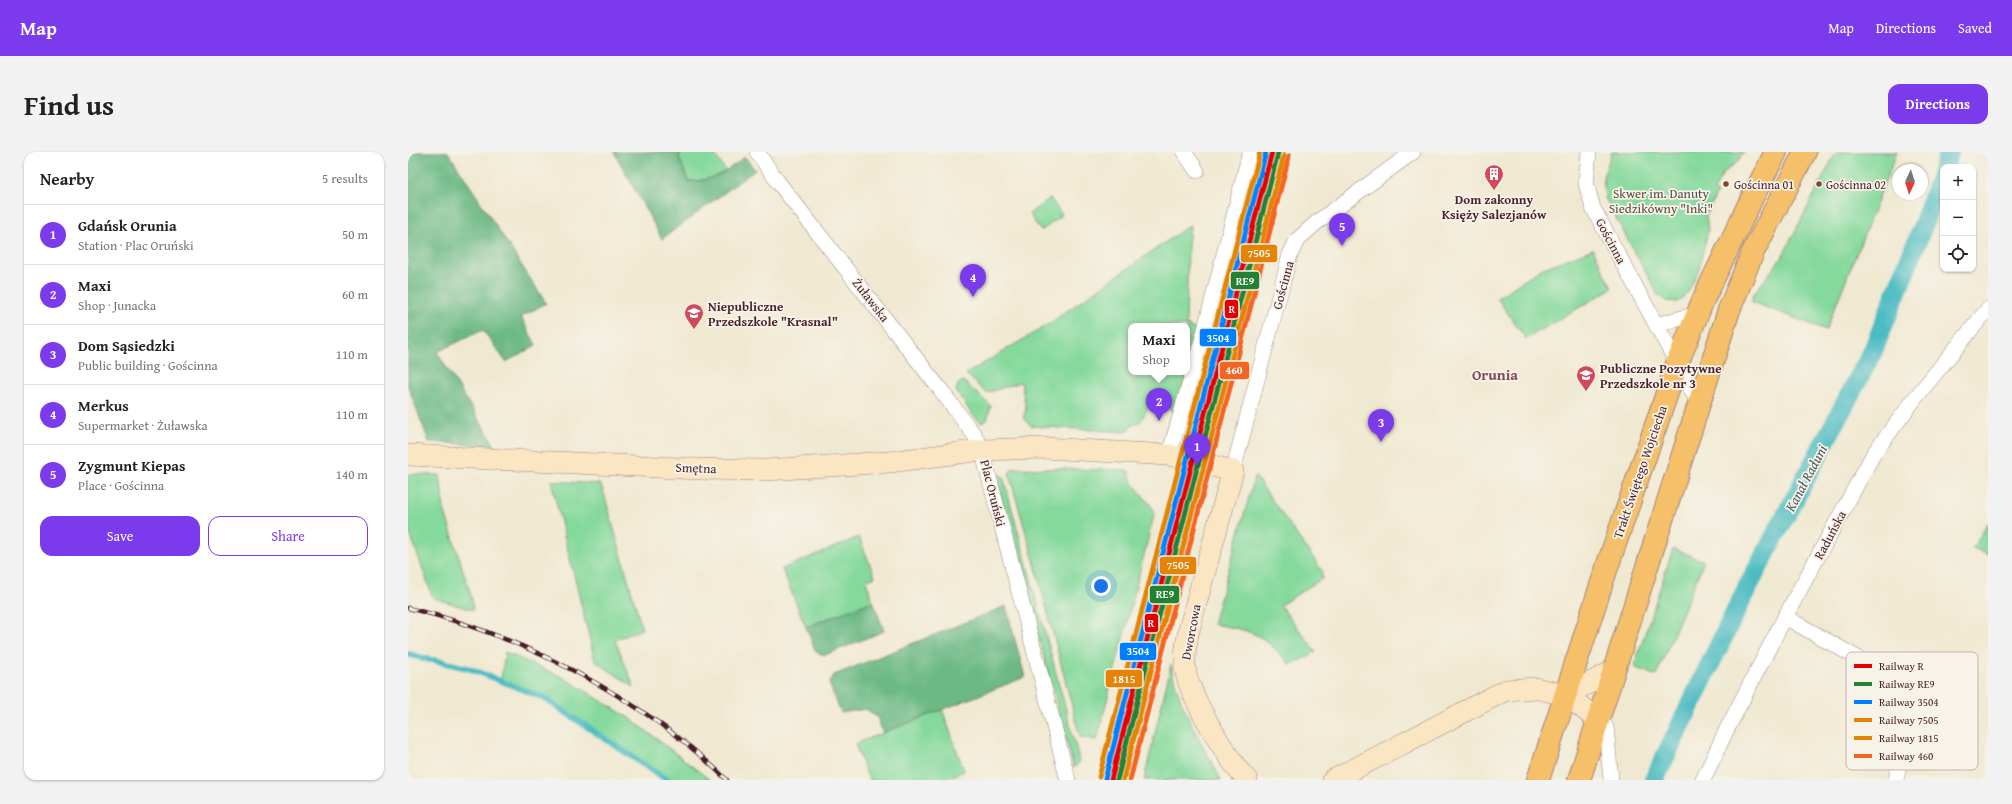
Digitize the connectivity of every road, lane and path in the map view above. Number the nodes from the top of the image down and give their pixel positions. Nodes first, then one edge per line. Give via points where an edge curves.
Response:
1 (757, 152) edge
2 (1184, 152) edge
3 (1250, 152) edge
4 (1413, 152) edge
5 (1589, 152) edge
6 (1776, 152) edge
7 (1805, 152) edge
8 (1197, 172) dead end
9 (1988, 309) edge
10 (1697, 314) junction
11 (1656, 325) junction
12 (1677, 364) junction
13 (1699, 404) junction
14 (982, 450) junction
15 (408, 455) edge
16 (1169, 455) junction
17 (1233, 471) junction
18 (1785, 617) junction
19 (1847, 652) edge
20 (1613, 671) junction
21 (1566, 695) junction
22 (1598, 720) junction
23 (1898, 770) edge
24 (1068, 780) edge
25 (1248, 780) edge
26 (1333, 780) edge
27 (1538, 780) edge
28 (1579, 780) edge
29 (1611, 780) edge
30 (1703, 780) edge
31 (1896, 780) edge

1 - 14 street, Żuławska via 940,389 975,436
2 - 8 street
3 - 16 street via 1204,333
4 - 17 street, Gościnna via 1316,223 1297,240 1290,255
5 - 11 street, Gościnna via 1586,183 1593,208
6 - 10 main road, Trakt Świętego Wojciecha
7 - 13 main road via 1753,252 1729,310
9 - 18 street, Raduńska via 1874,453
10 - 11 street
10 - 12 main road, Trakt Świętego Wojciecha
11 - 12 street, Gościnna
12 - 13 street, Gościnna
12 - 21 main road, Trakt Świętego Wojciecha
13 - 20 main road
14 - 15 street, Smętna via 889,462 766,470
14 - 16 street, Plac Oruński via 1044,448
14 - 24 street, Plac Oruński
16 - 17 street, Plac Oruński
17 - 25 street, Dworcowa via 1190,628 1184,666 1195,698 1225,750
18 - 19 street
18 - 30 street, Raduńska
20 - 21 street
20 - 22 main road
21 - 22 street
21 - 26 street via 1535,688 1506,690
21 - 27 main road, Trakt Świętego Wojciecha
22 - 28 main road
22 - 29 street via 1606,727
23 - 31 street

